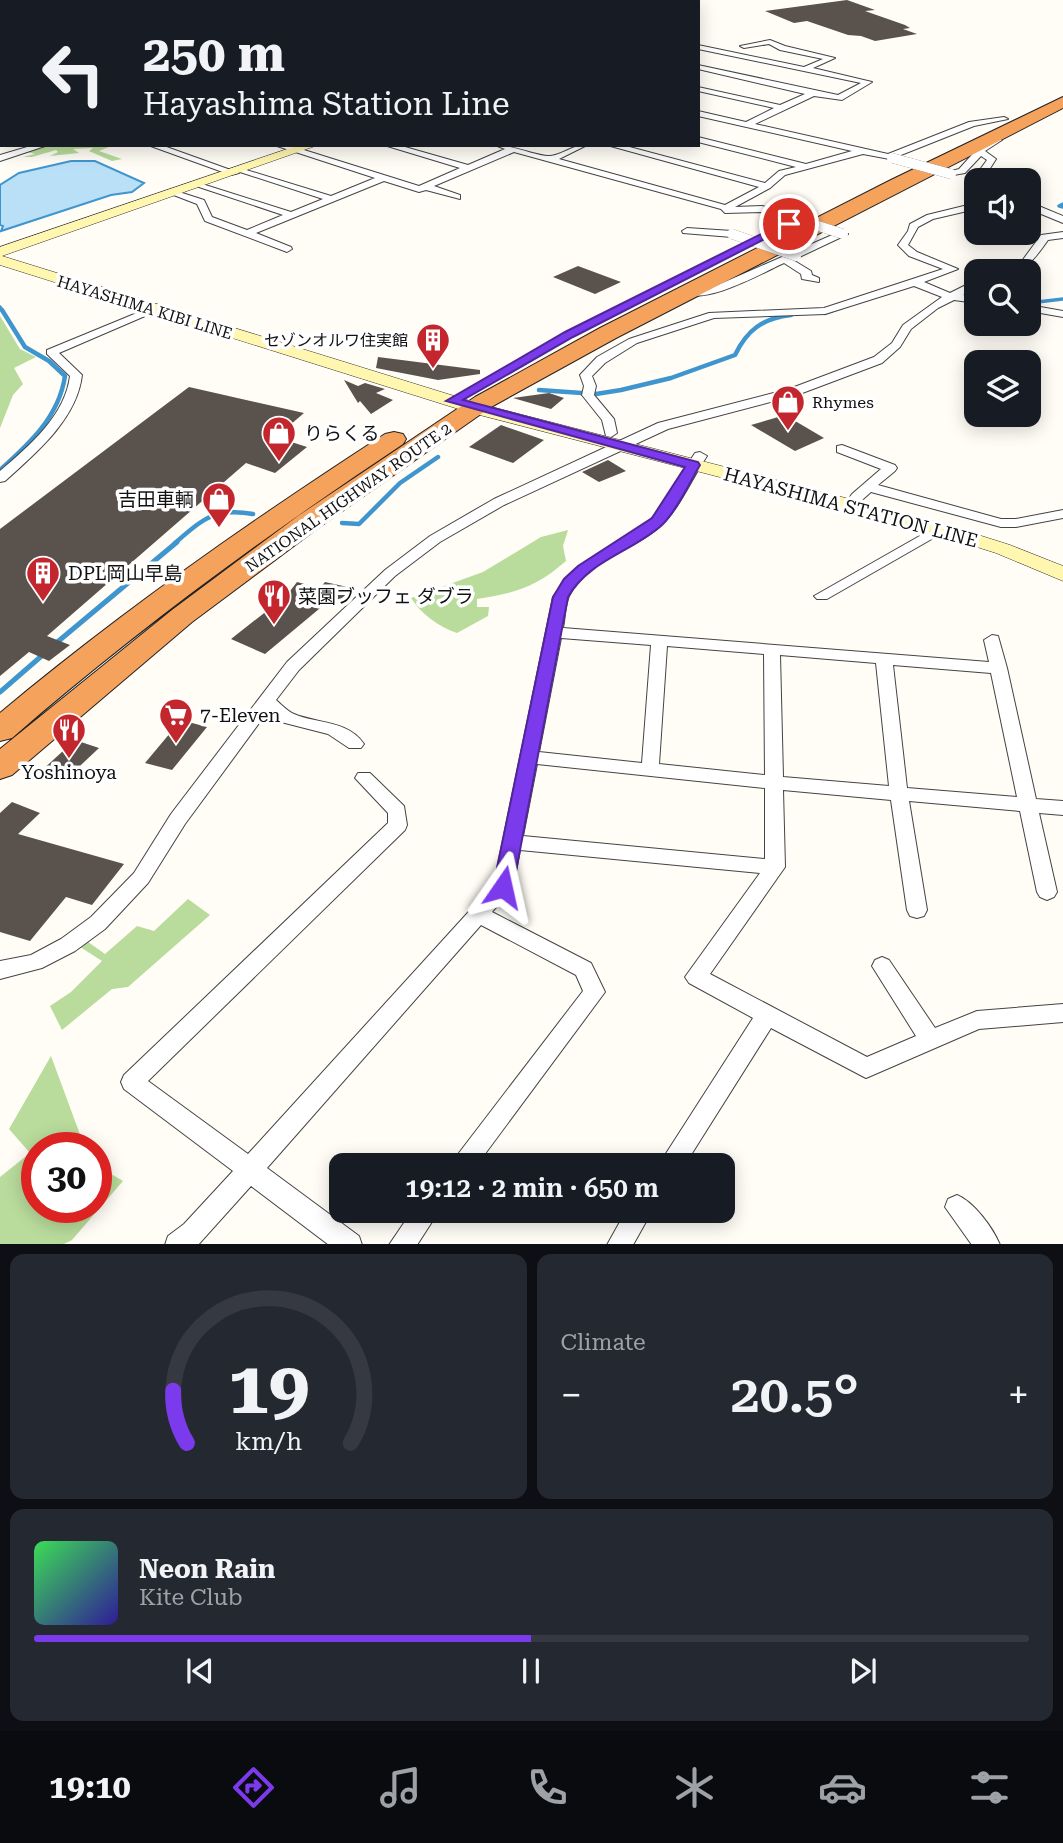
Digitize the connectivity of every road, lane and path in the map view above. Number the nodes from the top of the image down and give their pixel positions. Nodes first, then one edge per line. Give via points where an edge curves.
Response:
1 (762, 38) dead end
2 (700, 39) edge
3 (741, 46) junction
4 (700, 47) edge
5 (723, 53) junction
6 (700, 64) edge
7 (700, 65) edge
8 (805, 69) junction
9 (1063, 90) edge
10 (703, 91) edge
11 (813, 93) junction
12 (1063, 102) edge
13 (782, 108) junction
14 (700, 113) edge
15 (1009, 123) junction
16 (747, 124) junction
17 (700, 139) edge
18 (37, 147) edge
19 (158, 147) edge
20 (284, 147) edge
21 (307, 147) edge
22 (395, 147) edge
23 (506, 147) edge
24 (578, 147) edge
25 (619, 147) edge
26 (513, 149) junction
27 (296, 151) junction
28 (863, 151) junction
29 (981, 152) junction
30 (0, 158) edge
31 (891, 158) junction
32 (551, 159) junction
33 (807, 166) junction
34 (468, 168) junction
35 (986, 168) edge
36 (239, 172) junction
37 (383, 178) junction
38 (202, 185) junction
39 (766, 186) junction
40 (424, 187) junction
41 (176, 194) junction
42 (457, 197) dead end
43 (332, 199) junction
44 (726, 208) junction
45 (964, 209) edge
46 (1041, 210) edge
47 (292, 215) junction
48 (1063, 220) edge
49 (687, 231) dead end
50 (247, 233) junction
51 (1063, 235) edge
52 (287, 249) dead end
53 (0, 252) edge
54 (791, 258) junction
55 (1029, 259) edge
56 (0, 260) edge
57 (815, 280) dead end
58 (914, 282) junction
59 (964, 290) edge
60 (687, 292) junction
61 (950, 298) junction
62 (964, 299) edge
63 (153, 310) junction
64 (1041, 310) edge
65 (1063, 314) edge
66 (470, 404) junction
67 (621, 439) junction
68 (842, 449) dead end
69 (696, 461) junction
70 (0, 478) edge
71 (863, 492) junction
72 (1063, 514) edge
73 (939, 529) junction
74 (1063, 560) edge
75 (1063, 573) edge
76 (822, 596) dead end
77 (554, 632) junction
78 (992, 640) dead end
79 (659, 641) junction
80 (772, 651) junction
81 (884, 660) junction
82 (999, 668) junction
83 (266, 701) junction
84 (0, 730) edge
85 (355, 744) dead end
86 (529, 757) junction
87 (0, 766) edge
88 (650, 770) junction
89 (364, 778) dead end
90 (775, 783) junction
91 (899, 794) junction
92 (1028, 805) junction
93 (1063, 808) edge
94 (512, 842) junction
95 (775, 867) junction
96 (1047, 892) dead end
97 (917, 910) dead end
98 (479, 915) junction
99 (881, 966) dead end
100 (1, 975) edge
101 (1063, 1013) edge
102 (766, 1017) junction
103 (931, 1040) junction
104 (471, 1153) edge
105 (678, 1153) edge
106 (249, 1171) junction
107 (957, 1207) dead end
108 (418, 1223) edge
109 (632, 1223) edge
110 (177, 1244) edge
111 (349, 1244) edge
112 (401, 1244) edge
113 (619, 1244) edge
114 (988, 1244) edge

1 - 3 street
2 - 3 street
3 - 5 street
3 - 8 street via 770,42 831,58
4 - 5 street
5 - 6 street
5 - 8 street
7 - 11 street
8 - 11 street via 868,82 839,98
9 - 15 highway, NATIONAL HIGHWAY ROUTE 2
10 - 13 street
11 - 13 street
12 - 15 highway, NATIONAL HIGHWAY ROUTE 2
13 - 16 street
14 - 16 street
15 - 29 street via 1014,131
15 - 31 street via 972,124
15 - 60 highway, NATIONAL HIGHWAY ROUTE 2
15 - 66 highway, NATIONAL HIGHWAY ROUTE 2 via 691,271 522,359
16 - 28 street
17 - 33 street
18 - 30 street
19 - 36 street
20 - 27 street
21 - 27 main road
22 - 34 street
23 - 26 street
24 - 32 street
25 - 39 street
26 - 32 street
26 - 34 street
27 - 36 main road
27 - 37 street
28 - 31 street
28 - 33 street
29 - 31 street, bridge via 962,171 951,174
29 - 35 street via 992,159
32 - 44 street
33 - 39 street via 782,173
34 - 40 street
36 - 38 main road
36 - 43 street
37 - 40 street
37 - 43 street
38 - 41 main road
38 - 47 street
39 - 44 street
40 - 42 street
41 - 50 street via 201,202 208,219
41 - 53 street
43 - 47 street
44 - 54 street, bridge via 762,209 843,234
45 - 58 street via 913,226 903,245 913,254 953,268
46 - 48 street
47 - 50 street
49 - 54 street, bridge via 732,234
50 - 52 street
51 - 55 street via 1045,237
54 - 57 street via 806,277
54 - 60 street via 713,291
56 - 63 main road, HAYASHIMA KIBI LINE
58 - 61 street
58 - 67 street via 835,310 713,315 637,340 601,360 586,375 588,394
59 - 61 street
60 - 66 highway, NATIONAL HIGHWAY ROUTE 2
61 - 62 street
61 - 67 street via 907,327 896,345 878,360 793,392
63 - 66 main road, HAYASHIMA KIBI LINE
63 - 70 street via 51,352 76,375 73,393 50,428
64 - 65 street
66 - 67 main road, HAYASHIMA STATION LINE
66 - 84 highway, NATIONAL HIGHWAY ROUTE 2 via 309,494 172,592
66 - 87 highway, NATIONAL HIGHWAY ROUTE 2 via 193,608
67 - 69 main road, HAYASHIMA STATION LINE
67 - 83 street via 436,539 390,573 293,666
68 - 71 street via 890,468
69 - 71 main road, HAYASHIMA STATION LINE
69 - 73 main road, HAYASHIMA STATION LINE
69 - 77 street via 658,521 600,556 569,583 561,597
71 - 72 street via 1001,523
71 - 74 main road, HAYASHIMA STATION LINE
73 - 75 main road, HAYASHIMA STATION LINE
73 - 76 street
77 - 79 street
77 - 86 street
78 - 82 street
79 - 80 street
79 - 88 street
80 - 81 street
80 - 90 street
81 - 82 street
81 - 91 street
82 - 92 street
83 - 85 street via 286,718 334,730
83 - 100 street via 178,819 141,878 98,923 68,945
86 - 88 street
86 - 94 street
88 - 90 street
89 - 106 street via 397,811 398,825 132,1082
90 - 91 street
90 - 95 street
91 - 92 street
91 - 97 street
92 - 93 street
92 - 96 street
94 - 95 street
94 - 98 street via 503,887
95 - 102 street via 696,977
98 - 104 street via 584,969 594,992
98 - 106 street
99 - 103 street
101 - 103 street via 977,1020
102 - 103 street via 866,1068
102 - 105 street
106 - 110 street via 193,1233
106 - 111 street
107 - 114 street
108 - 112 street
109 - 113 street

